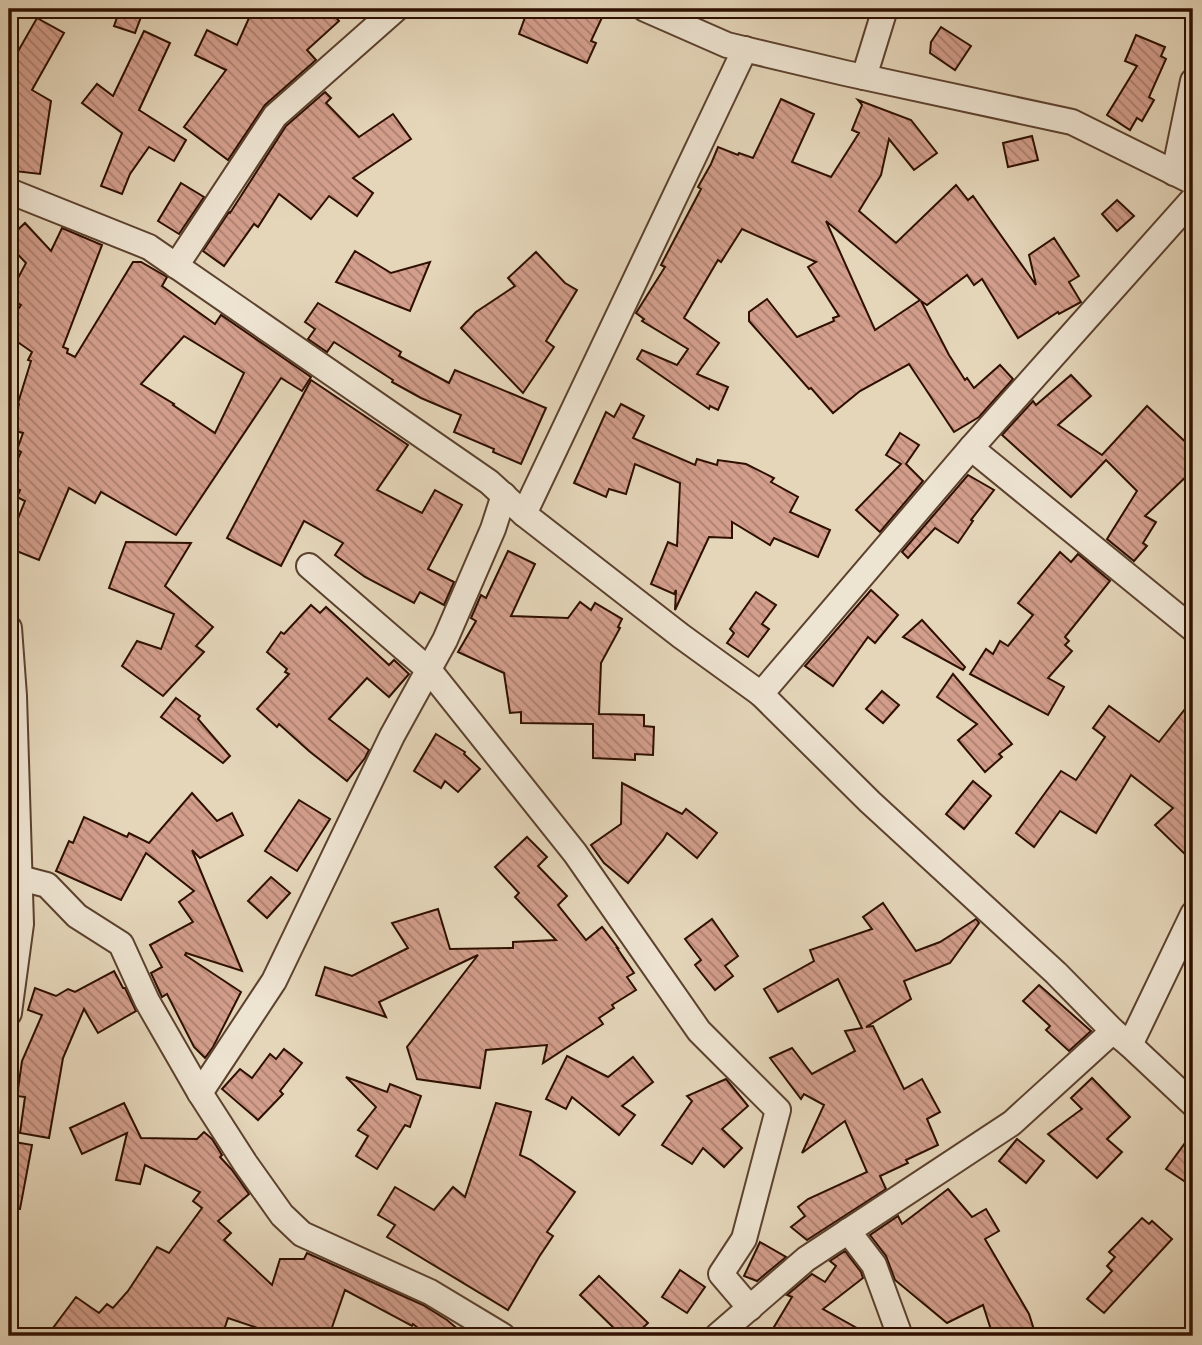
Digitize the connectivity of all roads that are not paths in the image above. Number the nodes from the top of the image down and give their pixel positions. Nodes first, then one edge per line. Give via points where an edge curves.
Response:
1 (396, 9) edge
2 (645, 9) edge
3 (885, 9) edge
4 (745, 49) junction
5 (864, 77) junction
6 (1193, 81) edge
7 (1184, 177) edge
8 (9, 191) edge
9 (1193, 199) edge
10 (176, 266) junction
11 (971, 448) junction
12 (504, 495) junction
13 (524, 513) junction
14 (309, 566) dead end
15 (9, 628) edge
16 (1193, 629) edge
17 (429, 670) junction
18 (761, 694) junction
19 (20, 878) junction
20 (1193, 914) edge
21 (12, 970) edge
22 (9, 1013) edge
23 (1121, 1038) junction
24 (200, 1093) junction
25 (1193, 1104) edge
26 (848, 1231) junction
27 (750, 1308) junction
28 (503, 1336) edge
29 (717, 1336) edge
30 (900, 1336) edge

1 - 10 street via 275,116
2 - 4 street
3 - 5 street
4 - 5 street
4 - 13 street
5 - 7 street via 1072,122
6 - 7 street
8 - 10 street via 149,247
9 - 11 street
10 - 12 street
11 - 16 street
11 - 18 street
12 - 13 street
12 - 17 street
13 - 18 street
14 - 17 street
15 - 19 street
17 - 24 street via 365,790 274,981
17 - 27 street via 575,853 699,1031 778,1110 744,1239 721,1274
18 - 23 street
19 - 21 street via 21,924
19 - 24 street via 47,885 77,916 121,944 147,1001
20 - 23 street
21 - 22 street
23 - 25 street
23 - 26 street via 1012,1123
24 - 28 street via 282,1215 302,1234 430,1292
26 - 27 street via 806,1259
26 - 30 street via 874,1265
27 - 29 street

